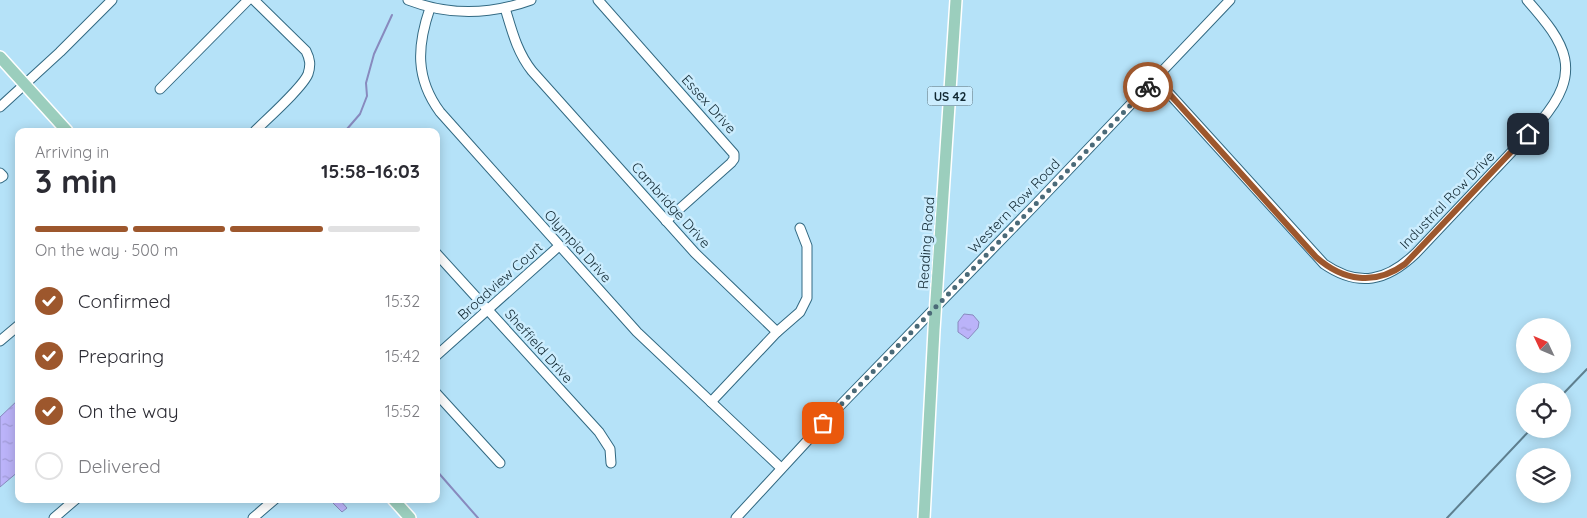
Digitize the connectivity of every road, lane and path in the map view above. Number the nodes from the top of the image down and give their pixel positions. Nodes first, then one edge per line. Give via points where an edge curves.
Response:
1 (112, 0) edge
2 (248, 0) edge
3 (254, 0) edge
4 (408, 0) edge
5 (531, 0) edge
6 (598, 0) edge
7 (956, 0) edge
8 (1230, 0) edge
9 (1527, 0) edge
10 (430, 8) junction
11 (505, 8) junction
12 (0, 57) edge
13 (1156, 79) junction
14 (25, 85) junction
15 (160, 89) dead end
16 (0, 107) edge
17 (64, 128) edge
18 (258, 128) edge
19 (0, 173) edge
20 (0, 178) edge
21 (666, 221) junction
22 (800, 228) dead end
23 (559, 246) junction
24 (440, 257) edge
25 (936, 306) junction
26 (488, 310) junction
27 (15, 328) edge
28 (777, 332) junction
29 (0, 341) edge
30 (440, 352) edge
31 (440, 398) edge
32 (711, 402) junction
33 (500, 463) dead end
34 (611, 463) dead end
35 (781, 468) junction
36 (72, 503) edge
37 (270, 503) edge
38 (397, 503) edge
39 (61, 516) edge
40 (252, 518) edge
41 (410, 518) edge
42 (736, 518) edge
43 (924, 518) edge

1 - 14 street
2 - 15 street
3 - 18 street via 306,51 310,61 304,81
4 - 10 street
5 - 11 street
6 - 21 street, Essex Drive via 734,154 731,163
7 - 25 main road, Reading Road / US 42
8 - 13 street, Western Row Road
9 - 13 street, Industrial Row Drive via 1560,42 1563,52 1565,77 1556,102 1416,253 1396,270 1382,276 1352,277 1324,264
10 - 11 street via 470,13
10 - 23 street, Olympia Drive via 423,28 420,54 422,75 429,95 440,112
11 - 21 street, Cambridge Drive via 516,44 526,62
12 - 14 main road
13 - 25 street, Western Row Road
14 - 16 street
14 - 17 main road
19 - 20 street via 3,176
21 - 28 street, Cambridge Drive
22 - 28 street via 808,246 807,298 800,312
23 - 26 street, Broadview Court
23 - 32 street, Olympia Drive via 637,332
24 - 26 street, Sheffield Drive
25 - 35 street, Western Row Road
25 - 43 main road, Reading Road / US 42
26 - 30 street, Broadview Court
26 - 34 street, Sheffield Drive via 599,432 610,449
27 - 29 street
28 - 32 street
31 - 33 street
32 - 35 street, Olympia Drive
35 - 42 street, Western Row Road
36 - 39 street
37 - 40 street
38 - 41 main road

